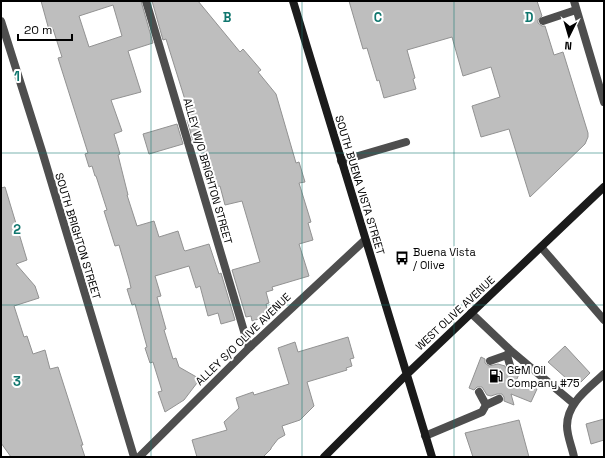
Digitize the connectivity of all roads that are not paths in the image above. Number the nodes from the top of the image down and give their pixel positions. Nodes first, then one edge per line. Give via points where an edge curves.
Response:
1 (146, 1) edge
2 (293, 1) edge
3 (574, 1) edge
4 (576, 10) junction
5 (1, 21) edge
6 (543, 21) dead end
7 (604, 102) edge
8 (406, 142) dead end
9 (341, 161) junction
10 (604, 187) edge
11 (365, 240) junction
12 (541, 247) junction
13 (472, 313) junction
14 (604, 320) edge
15 (249, 348) junction
16 (508, 352) junction
17 (490, 361) dead end
18 (502, 365) dead end
19 (511, 369) dead end
20 (604, 374) edge
21 (406, 375) junction
22 (479, 392) dead end
23 (490, 396) dead end
24 (499, 399) dead end
25 (573, 403) junction
26 (486, 405) junction
27 (425, 436) junction
28 (134, 457) edge
29 (139, 457) edge
30 (324, 457) edge
31 (432, 457) edge
32 (574, 457) edge

1 - 15 street, ALLEY W/O BRIGHTON STREET
2 - 9 main road, SOUTH BUENA VISTA STREET
3 - 4 street
4 - 6 street
4 - 7 street
5 - 28 street, SOUTH BRIGHTON STREET
8 - 9 street
9 - 11 main road, SOUTH BUENA VISTA STREET
10 - 12 main road, WEST OLIVE AVENUE
11 - 15 street, ALLEY S/O OLIVE AVENUE
11 - 21 main road, SOUTH BUENA VISTA STREET
12 - 13 main road, WEST OLIVE AVENUE
12 - 14 street
13 - 16 street
13 - 21 main road, WEST OLIVE AVENUE
15 - 29 street, ALLEY S/O OLIVE AVENUE
16 - 17 street
16 - 18 street
16 - 19 street
16 - 25 street
20 - 25 street
21 - 27 main road, SOUTH BUENA VISTA STREET
21 - 30 main road, WEST OLIVE AVENUE
22 - 26 street
23 - 26 street
24 - 26 street
25 - 32 street via 568,414 567,428
26 - 27 street via 482,412
27 - 31 main road, SOUTH BUENA VISTA STREET

